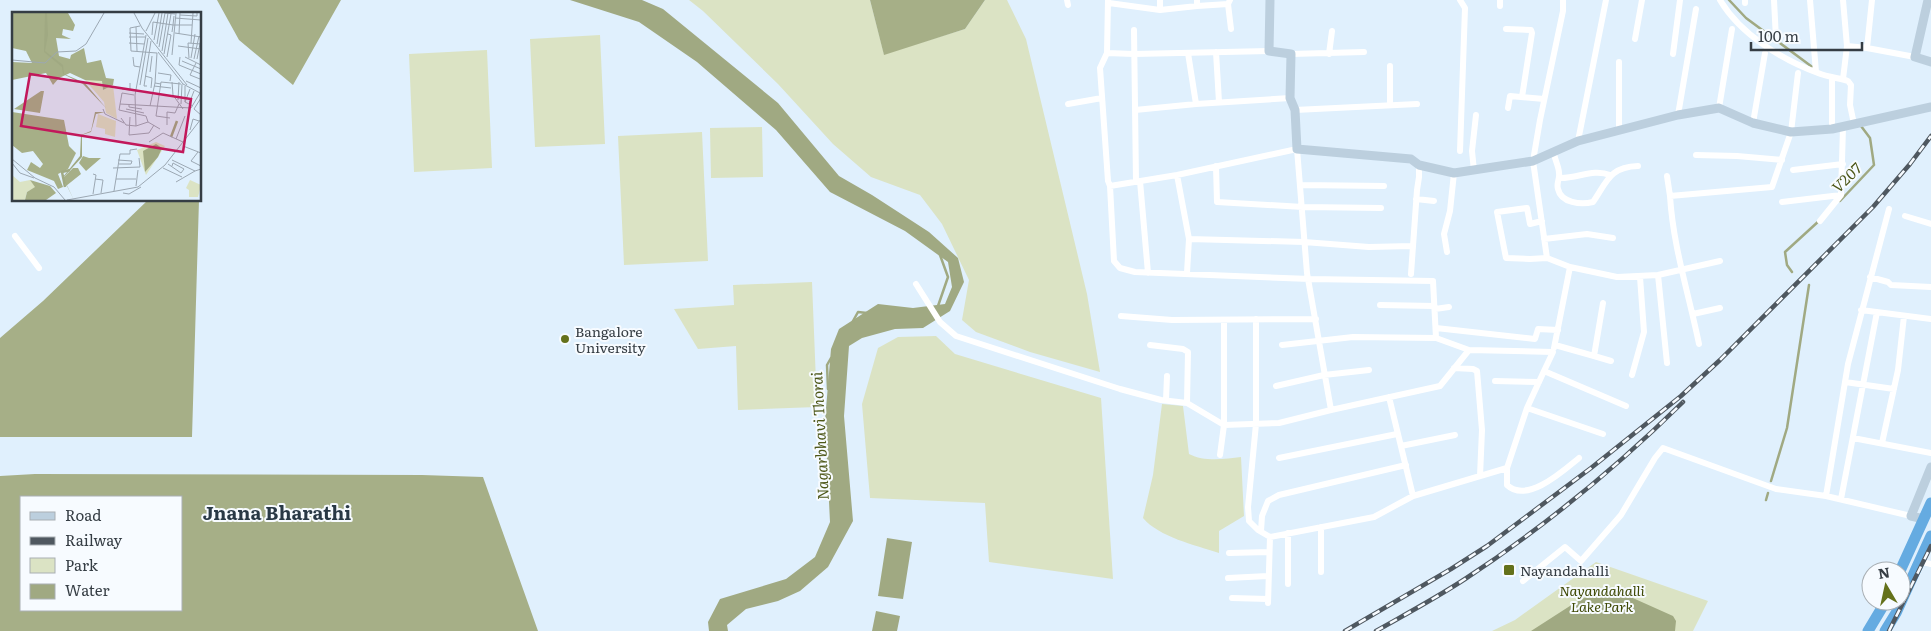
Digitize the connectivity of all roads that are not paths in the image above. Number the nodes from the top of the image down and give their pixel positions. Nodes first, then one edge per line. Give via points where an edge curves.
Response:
1 (1160, 0) edge
2 (1270, 0) edge
3 (1460, 0) edge
4 (1563, 0) edge
5 (1606, 0) edge
6 (1642, 0) edge
7 (1680, 0) edge
8 (1720, 0) edge
9 (1774, 0) edge
10 (1810, 0) edge
11 (1843, 0) edge
12 (1872, 0) edge
13 (1928, 0) edge
14 (1108, 1) edge
15 (1229, 2) edge
16 (1197, 3) edge
17 (1160, 10) junction
18 (1696, 10) dead end
19 (1231, 29) dead end
20 (1506, 29) dead end
21 (1732, 29) dead end
22 (1134, 30) dead end
23 (1332, 31) dead end
24 (1635, 39) dead end
25 (1776, 39) dead end
26 (1847, 46) junction
27 (1866, 48) junction
28 (1269, 51) junction
29 (1216, 52) junction
30 (1364, 52) dead end
31 (1765, 52) dead end
32 (1107, 53) junction
33 (1188, 53) junction
34 (1134, 54) junction
35 (1291, 54) junction
36 (1329, 54) junction
37 (1674, 54) dead end
38 (1915, 57) junction
39 (1619, 62) dead end
40 (1931, 62) edge
41 (1390, 66) dead end
42 (1816, 70) junction
43 (1798, 73) dead end
44 (1833, 78) junction
45 (1847, 82) junction
46 (1522, 97) junction
47 (1102, 98) junction
48 (1290, 98) junction
49 (1544, 99) junction
50 (1219, 102) junction
51 (1068, 104) dead end
52 (1196, 104) junction
53 (1390, 104) junction
54 (1416, 104) dead end
55 (1931, 107) edge
56 (1508, 108) dead end
57 (1719, 108) junction
58 (1134, 110) junction
59 (1295, 110) junction
60 (1476, 115) dead end
61 (1678, 115) junction
62 (1753, 123) junction
63 (1854, 124) junction
64 (1843, 127) junction
65 (1832, 129) junction
66 (1619, 130) junction
67 (1791, 132) junction
68 (1578, 141) junction
69 (1297, 149) junction
70 (1460, 151) dead end
71 (1554, 154) junction
72 (1696, 155) dead end
73 (1782, 160) junction
74 (1534, 161) junction
75 (1843, 164) junction
76 (1419, 165) junction
77 (1216, 166) junction
78 (1638, 166) dead end
79 (1793, 170) dead end
80 (1474, 171) junction
81 (1454, 173) junction
82 (1177, 175) junction
83 (1610, 175) junction
84 (1667, 176) dead end
85 (1559, 178) junction
86 (1138, 181) junction
87 (1301, 185) junction
88 (1110, 186) junction
89 (1384, 186) dead end
90 (1841, 194) junction
91 (1670, 196) junction
92 (1416, 199) junction
93 (1434, 201) dead end
94 (1782, 202) dead end
95 (1303, 207) junction
96 (1381, 208) dead end
97 (1888, 209) dead end
98 (1905, 216) dead end
99 (1542, 221) junction
100 (1820, 221) dead end
101 (1931, 224) edge
102 (15, 236) dead end
103 (1613, 238) dead end
104 (1189, 239) junction
105 (1544, 239) junction
106 (1304, 242) junction
107 (1412, 246) junction
108 (1447, 252) dead end
109 (1547, 258) junction
110 (1720, 261) dead end
111 (1570, 267) junction
112 (39, 268) dead end
113 (1681, 270) junction
114 (1148, 272) junction
115 (1187, 273) junction
116 (1411, 274) dead end
117 (1658, 275) junction
118 (1640, 277) junction
119 (1870, 277) junction
120 (1310, 279) junction
121 (916, 284) dead end
122 (1931, 288) edge
123 (1603, 302) dead end
124 (1380, 305) dead end
125 (1434, 307) junction
126 (1449, 307) dead end
127 (1720, 308) dead end
128 (1861, 310) junction
129 (1877, 312) junction
130 (1693, 314) junction
131 (1121, 316) dead end
132 (1904, 316) junction
133 (1316, 318) junction
134 (1256, 319) junction
135 (1931, 319) edge
136 (1224, 320) junction
137 (1436, 328) junction
138 (1558, 330) junction
139 (1436, 338) junction
140 (1319, 340) junction
141 (1699, 344) dead end
142 (1150, 345) dead end
143 (1282, 345) dead end
144 (1554, 348) junction
145 (1469, 350) junction
146 (1594, 356) junction
147 (1611, 360) dead end
148 (1667, 363) dead end
149 (1454, 368) junction
150 (1369, 370) dead end
151 (1544, 371) junction
152 (1324, 375) junction
153 (1167, 376) dead end
154 (1632, 376) dead end
155 (1495, 381) dead end
156 (1538, 382) junction
157 (1845, 382) junction
158 (1863, 385) junction
159 (1276, 386) dead end
160 (1894, 388) junction
161 (1389, 397) junction
162 (1166, 400) junction
163 (1187, 403) junction
164 (1626, 406) dead end
165 (1527, 408) junction
166 (1331, 410) junction
167 (1256, 424) junction
168 (1224, 425) junction
169 (1397, 434) junction
170 (1603, 434) dead end
171 (1455, 435) dead end
172 (1853, 438) junction
173 (1882, 443) junction
174 (1401, 446) junction
175 (1931, 453) edge
176 (1220, 455) dead end
177 (1279, 458) dead end
178 (1579, 458) dead end
179 (1406, 465) junction
180 (1931, 467) edge
181 (1507, 468) junction
182 (1480, 476) junction
183 (1413, 496) junction
184 (1826, 496) junction
185 (1841, 499) junction
186 (1931, 503) edge
187 (1911, 516) junction
188 (1924, 518) junction
189 (1321, 527) junction
190 (1261, 531) junction
191 (1288, 533) junction
192 (1931, 536) edge
193 (1270, 537) junction
194 (1269, 552) junction
195 (1229, 553) dead end
196 (1924, 556) edge
197 (1905, 561) edge
198 (1931, 564) edge
199 (1321, 572) dead end
200 (1268, 576) junction
201 (1228, 578) dead end
202 (1523, 580) dead end
203 (1288, 584) dead end
204 (1232, 598) dead end
205 (1880, 611) edge
206 (1868, 631) edge
207 (1885, 631) edge

1 - 17 street
2 - 28 street
3 - 70 street via 1466,8
4 - 49 street
5 - 68 street
6 - 24 street
7 - 37 street
8 - 42 street via 1739,24 1768,46
9 - 25 street
10 - 42 street
11 - 26 street
12 - 27 street
13 - 38 street
14 - 17 street
14 - 32 street
15 - 16 street
15 - 19 street
16 - 17 street
18 - 61 street
20 - 46 street via 1531,30 1532,33
21 - 57 street
22 - 34 street
23 - 36 street
26 - 27 street
26 - 45 street
27 - 38 street
28 - 29 street
28 - 35 street
29 - 33 street
29 - 50 street
30 - 36 street
31 - 62 street
32 - 34 street
32 - 47 street via 1100,68
33 - 34 street
33 - 52 street
34 - 58 street
35 - 36 street
35 - 48 street
38 - 40 street
39 - 66 street
41 - 53 street
42 - 44 street
43 - 67 street
44 - 45 street
44 - 65 street
45 - 63 street
46 - 49 street
46 - 56 street via 1510,96
47 - 51 street
47 - 88 street
48 - 50 street
48 - 59 street
49 - 74 street
50 - 52 street
52 - 58 street
53 - 54 street
53 - 59 street
55 - 63 street
57 - 61 street
57 - 62 street
58 - 86 street
59 - 69 street
60 - 80 street via 1472,150
61 - 66 street
62 - 67 street
63 - 64 street
64 - 65 street
64 - 75 street
65 - 67 street
66 - 68 street
67 - 73 street
68 - 71 street
69 - 76 street via 1410,159
69 - 77 street
69 - 87 street
71 - 74 street
71 - 85 street
72 - 73 street
73 - 91 street via 1772,187
74 - 80 street
74 - 99 street
75 - 79 street
75 - 90 street
76 - 81 street
76 - 92 street
77 - 82 street
77 - 95 street via 1217,202
78 - 83 street
80 - 81 street
81 - 108 street via 1444,234
82 - 86 street
82 - 104 street
83 - 85 street via 1598,172
83 - 85 street via 1593,202 1587,204 1576,204 1562,197 1558,192
84 - 91 street
86 - 88 street
86 - 114 street
87 - 89 street
87 - 95 street
88 - 114 street via 1114,261 1127,272
90 - 94 street
90 - 100 street
91 - 113 street
92 - 93 street
92 - 107 street
95 - 96 street
95 - 106 street
97 - 119 street
98 - 101 street
99 - 105 street
99 - 109 street via 1530,224 1527,208 1497,212 1506,258
102 - 112 street
103 - 105 street via 1587,234
104 - 106 street
104 - 115 street
105 - 109 street
106 - 107 street via 1369,247
106 - 120 street
107 - 116 street
109 - 111 street
110 - 113 street
111 - 118 street via 1617,278
111 - 138 street
113 - 117 street
113 - 130 street
114 - 115 street
115 - 120 street
117 - 118 street
117 - 148 street
118 - 154 street via 1644,332
119 - 122 street via 1891,285
119 - 128 street
120 - 125 street via 1433,281
120 - 133 street
121 - 162 street via 940,322 956,336 1120,389
123 - 146 street
124 - 125 street
125 - 126 street
125 - 137 street
127 - 130 street
128 - 129 street
128 - 157 street
129 - 132 street
129 - 158 street
130 - 141 street
131 - 136 street
132 - 135 street
132 - 160 street
133 - 134 street
133 - 140 street
134 - 136 street
134 - 167 street
136 - 168 street
137 - 138 street via 1535,338 1538,329
137 - 139 street
138 - 144 street
139 - 140 street
139 - 145 street
140 - 143 street
140 - 152 street
142 - 163 street via 1188,352
144 - 145 street
144 - 146 street
144 - 151 street
145 - 149 street
146 - 147 street
149 - 161 street via 1440,386
149 - 182 street via 1477,372 1482,430
150 - 152 street
151 - 156 street
151 - 164 street
152 - 159 street
152 - 166 street
153 - 162 street
155 - 156 street
156 - 165 street
157 - 158 street
157 - 184 street
158 - 160 street
158 - 172 street
160 - 173 street
161 - 166 street
161 - 169 street
162 - 163 street
163 - 168 street
165 - 170 street
165 - 181 street
166 - 167 street via 1279,423
167 - 168 street
167 - 190 street via 1248,507 1249,521
168 - 176 street
169 - 174 street
169 - 177 street
171 - 174 street
172 - 173 street
172 - 185 street
173 - 175 street
174 - 179 street
178 - 181 street via 1546,483 1519,492 1507,486
179 - 183 street
179 - 190 street via 1279,495 1268,501
180 - 187 street
181 - 182 street
182 - 183 street
183 - 189 street via 1374,517
184 - 185 street
184 - 202 street via 1776,489 1663,448 1621,515 1581,561 1565,547
185 - 187 street
186 - 188 highway
187 - 188 street
188 - 197 highway
189 - 191 street
189 - 199 street
190 - 193 street
191 - 193 street
191 - 203 street
192 - 196 highway
193 - 194 street
194 - 195 street
194 - 200 street
196 - 198 street
196 - 207 highway
200 - 201 street
200 - 204 street via 1268,601
205 - 206 highway

